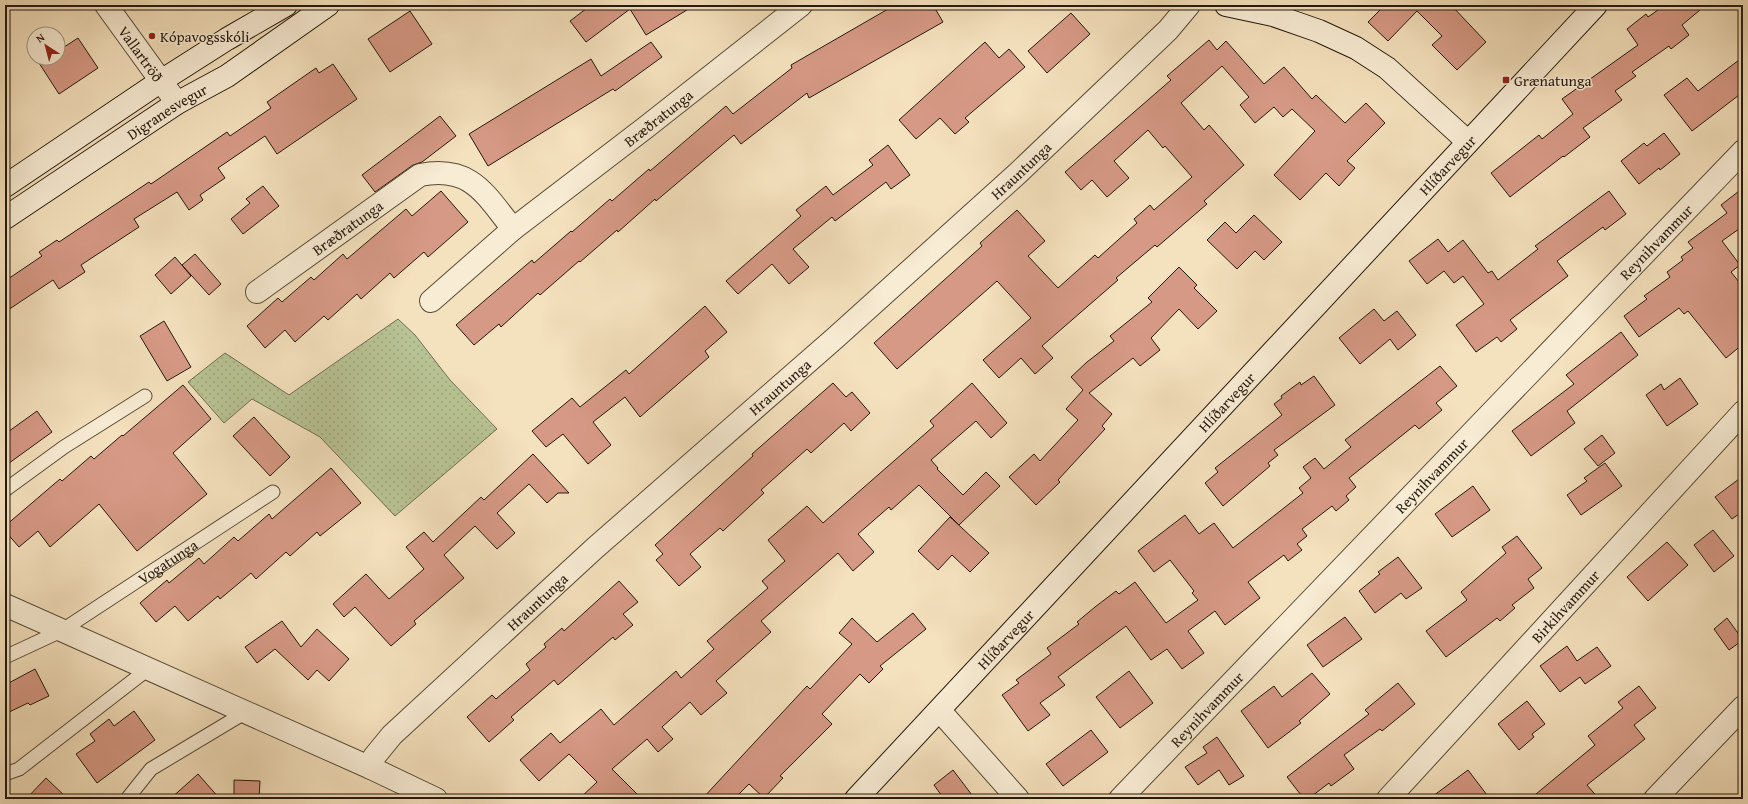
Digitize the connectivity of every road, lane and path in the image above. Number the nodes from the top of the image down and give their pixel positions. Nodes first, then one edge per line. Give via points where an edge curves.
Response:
1 (106, 5) edge
2 (286, 5) edge
3 (328, 5) edge
4 (801, 5) edge
5 (1189, 5) edge
6 (1226, 5) edge
7 (1596, 5) edge
8 (161, 81) junction
9 (176, 103) junction
10 (1468, 141) junction
11 (1743, 151) edge
12 (5, 186) edge
13 (5, 218) edge
14 (514, 229) junction
15 (257, 292) dead end
16 (431, 300) dead end
17 (145, 396) dead end
18 (1743, 412) edge
19 (5, 490) edge
20 (273, 492) dead end
21 (5, 605) edge
22 (61, 631) junction
23 (5, 657) edge
24 (148, 669) junction
25 (1743, 707) edge
26 (940, 711) junction
27 (246, 712) junction
28 (371, 768) junction
29 (5, 774) edge
30 (127, 799) edge
31 (436, 799) edge
32 (856, 799) edge
33 (1018, 799) edge
34 (1120, 799) edge
35 (1388, 799) edge
36 (1655, 799) edge

1 - 8 street, Vallartröð
2 - 8 street, Digranesvegur
3 - 9 street, Digranesvegur via 227,76
4 - 14 street, Bræðratunga
5 - 28 street, Hrauntunga via 1168,30 1017,174 834,339 595,548 392,735 374,757
6 - 10 street via 1273,15 1320,31 1356,48 1387,68
7 - 10 street, Hlíðarvegur
8 - 9 street, Vallartröð
8 - 12 street, Digranesvegur
9 - 13 street, Digranesvegur
10 - 26 street, Hlíðarvegur
11 - 34 street, Reynihvammur
14 - 15 street, Bræðratunga via 477,185 468,179 446,173 420,175
14 - 16 street, Bræðratunga
17 - 19 lane via 64,447
18 - 35 street, Birkihvammur
20 - 22 lane, Vogatunga
21 - 22 street
22 - 23 lane, Vogatunga
22 - 24 street
24 - 27 street
24 - 29 lane via 19,769
25 - 36 street
26 - 32 street, Hlíðarvegur
26 - 33 street
27 - 28 street
27 - 30 lane via 152,769
28 - 31 street

